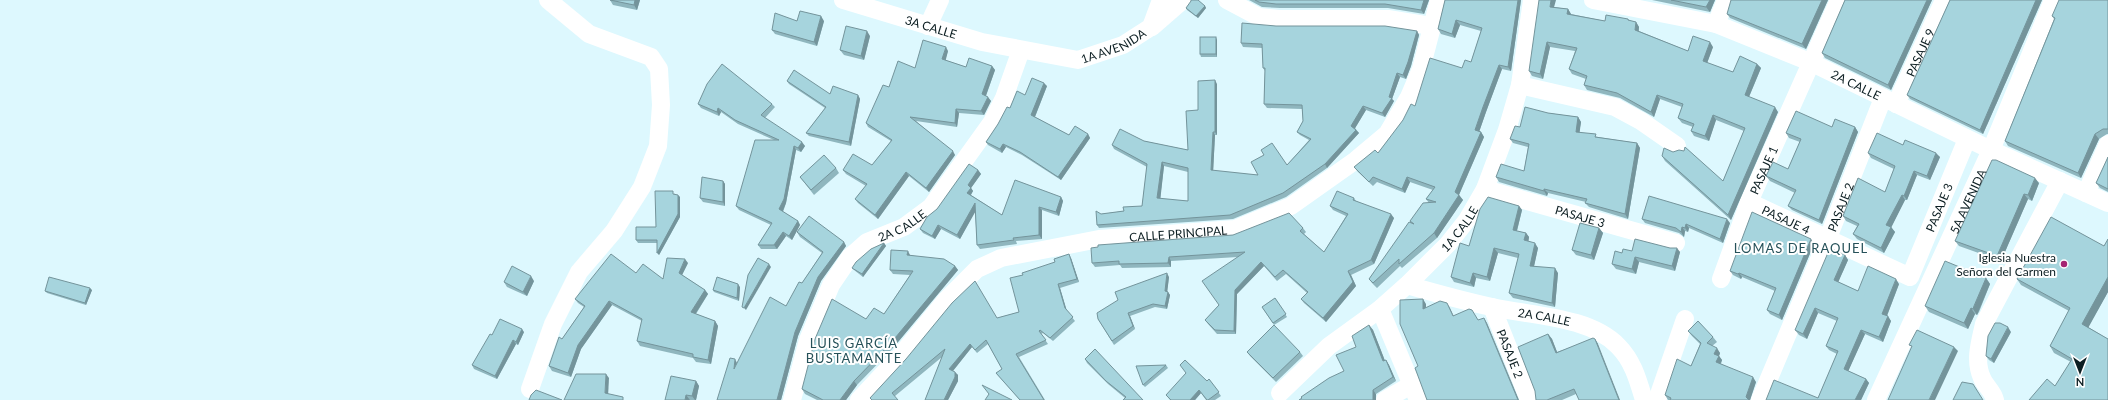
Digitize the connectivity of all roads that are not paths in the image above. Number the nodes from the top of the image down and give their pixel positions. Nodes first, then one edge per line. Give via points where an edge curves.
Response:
1 (548, 0) edge
2 (843, 0) edge
3 (940, 0) edge
4 (1161, 0) edge
5 (1183, 0) edge
6 (1227, 0) edge
7 (1439, 0) edge
8 (1532, 0) edge
9 (1593, 0) edge
10 (1726, 0) edge
11 (1838, 0) edge
12 (1944, 0) edge
13 (2053, 0) edge
14 (1643, 5) edge
15 (1716, 24) junction
16 (928, 26) junction
17 (1431, 26) junction
18 (1151, 28) junction
19 (1021, 50) junction
20 (1810, 62) junction
21 (1520, 85) junction
22 (1889, 101) junction
23 (1967, 139) junction
24 (2108, 144) edge
25 (1677, 146) dead end
26 (1991, 150) junction
27 (2060, 181) junction
28 (1485, 189) junction
29 (2086, 193) junction
30 (1749, 202) junction
31 (2108, 203) edge
32 (1828, 238) junction
33 (1676, 242) dead end
34 (1910, 277) joint
35 (1721, 279) dead end
36 (1407, 285) junction
37 (1492, 307) junction
38 (1380, 309) junction
39 (1685, 319) dead end
40 (530, 388) dead end
41 (1415, 392) edge
42 (1280, 393) dead end
43 (792, 400) edge
44 (859, 400) edge
45 (1385, 400) edge
46 (1530, 400) edge
47 (1644, 400) edge
48 (1657, 400) edge
49 (1760, 400) edge
50 (1876, 400) edge
51 (1995, 400) edge

1 - 40 street via 589,34 651,57 659,69 661,105 658,146 642,188 614,231 580,272 553,324
2 - 16 street, 3A CALLE
3 - 16 street
4 - 18 street, 1A AVENIDA
5 - 18 street
6 - 17 street via 1259,17 1388,19
7 - 17 street, CALLE PRINCIPAL
8 - 21 street, 1A CALLE
9 - 14 street, 2A CALLE
10 - 15 street
11 - 20 street, PASAJE 1
12 - 22 street, PASAJE 9
13 - 26 street, 5A AVENIDA
14 - 15 street, 2A CALLE
15 - 20 street, 2A CALLE
16 - 19 street, 3A CALLE
17 - 44 street, CALLE PRINCIPAL via 1421,69 1409,97 1387,134 1356,160 1291,206 1236,229 1099,239 1001,258 989,263 977,269 947,299 901,355
18 - 19 street, 1A AVENIDA via 1123,45 1078,60
19 - 43 street, 2A CALLE via 1004,98 992,122 931,207 904,226 867,242 850,257 831,285 808,340
20 - 22 street, 2A CALLE
20 - 30 street, PASAJE 1
21 - 25 street via 1615,107
21 - 28 street, 1A CALLE via 1507,130
22 - 23 street, 2A CALLE
22 - 32 street, PASAJE 2
23 - 26 street, 2A CALLE
23 - 34 street, PASAJE 3
24 - 29 street
26 - 27 street, 2A CALLE
26 - 50 street, 5A AVENIDA
27 - 29 street, 2A CALLE
27 - 51 street via 1984,324 1978,349 1978,366
28 - 33 street, PASAJE 3
28 - 36 street, 1A CALLE via 1467,220 1448,244
29 - 31 street, 2A CALLE
30 - 32 street, PASAJE 4
30 - 35 street, PASAJE 1
32 - 34 street, PASAJE 4
32 - 49 street, PASAJE 2
36 - 37 street, 2A CALLE
36 - 38 street, 1A CALLE
37 - 46 street, PASAJE 2
37 - 47 street, 2A CALLE via 1585,325 1606,336 1618,345 1630,360
38 - 41 street
38 - 42 street, 1A CALLE via 1329,346
39 - 48 street
41 - 45 street

